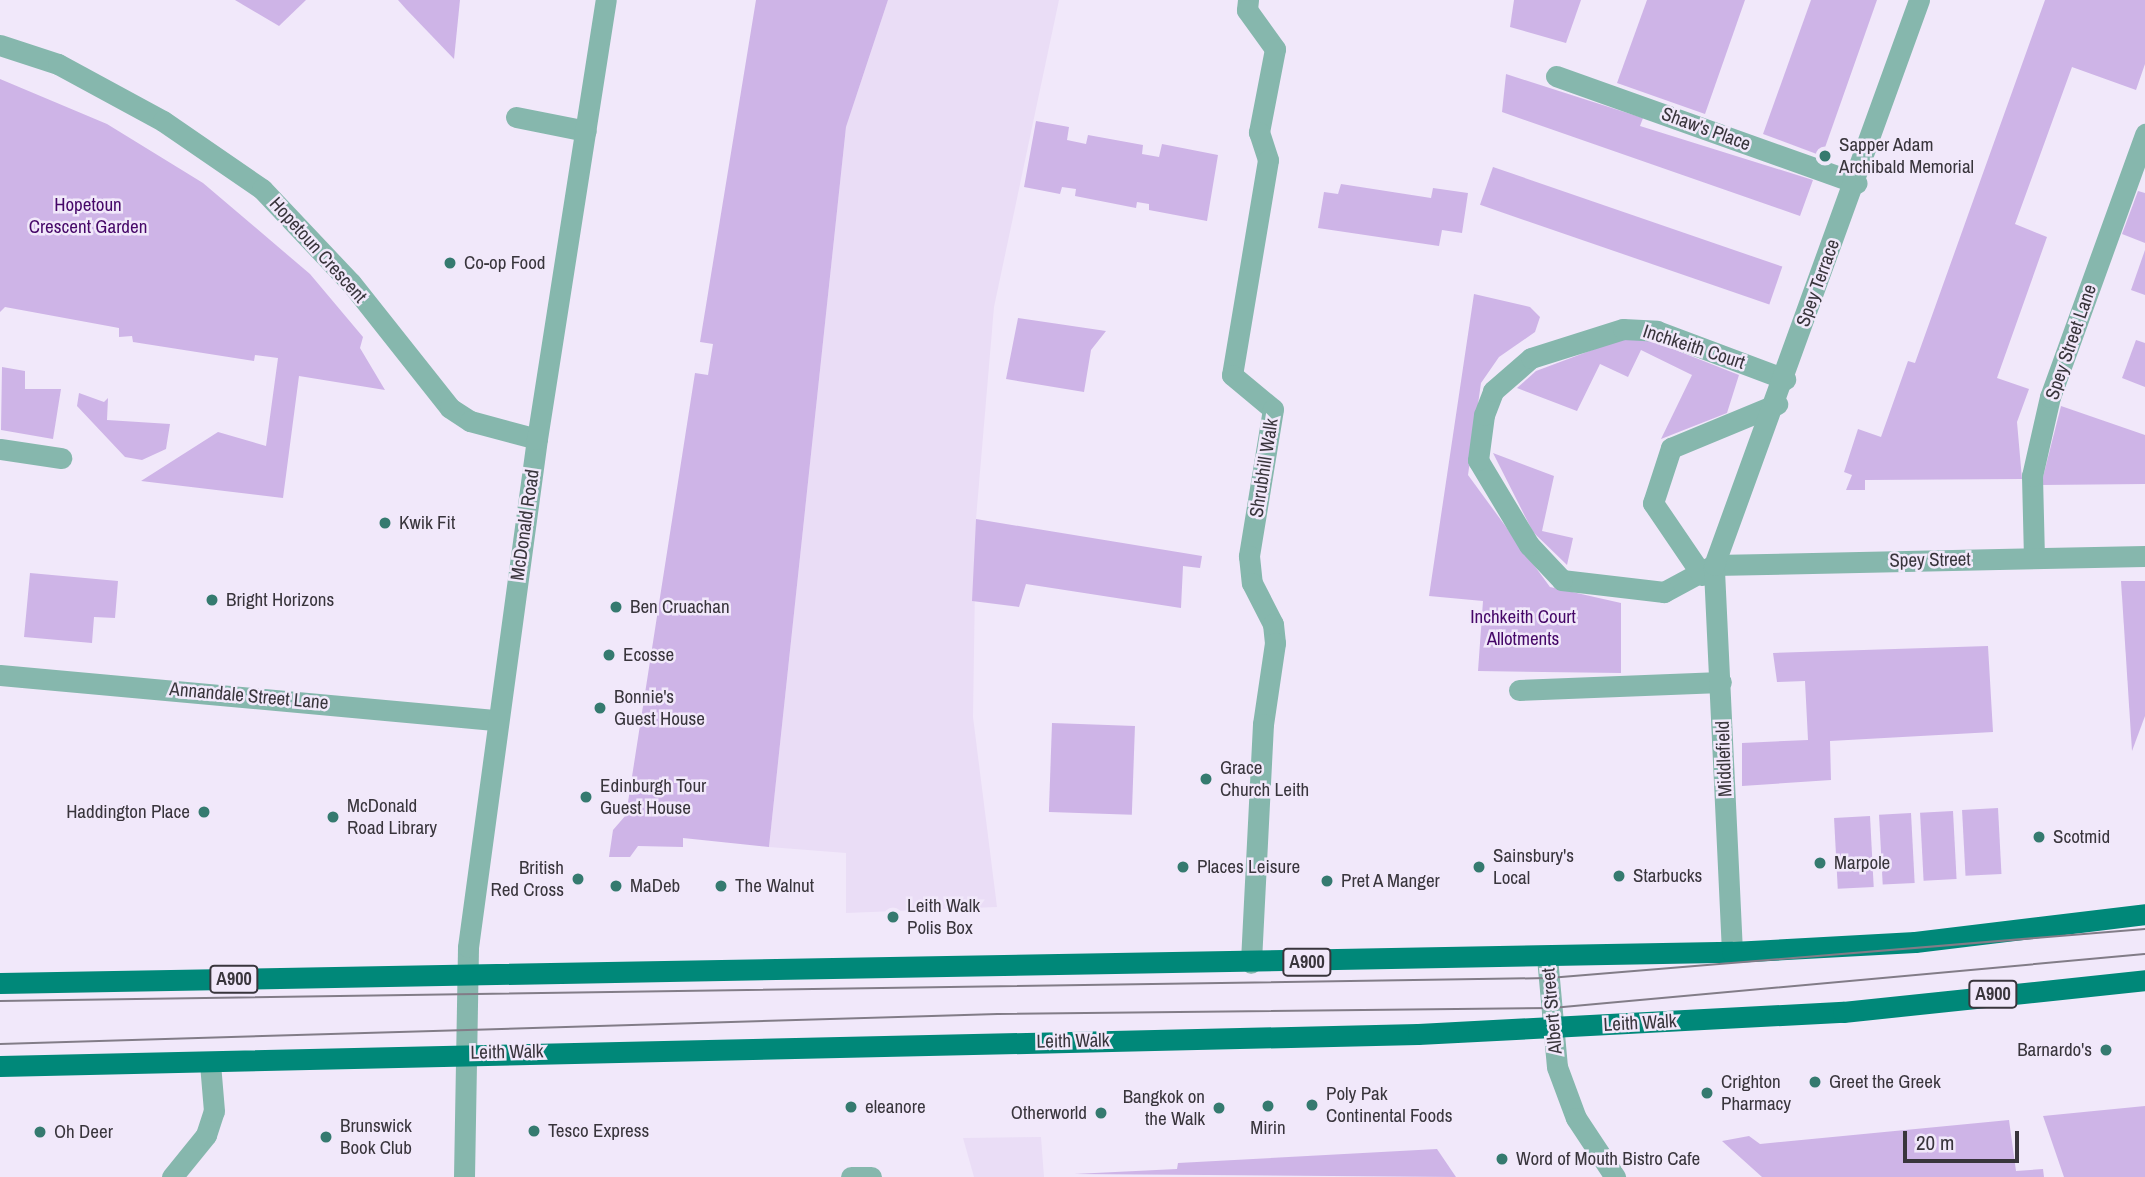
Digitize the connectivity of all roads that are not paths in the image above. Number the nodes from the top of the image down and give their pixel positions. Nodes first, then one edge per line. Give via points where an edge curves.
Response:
1 (606, 0) edge
2 (1248, 0) edge
3 (1919, 0) edge
4 (0, 45) edge
5 (1556, 76) dead end
6 (516, 117) dead end
7 (586, 131) junction
8 (2145, 134) edge
9 (1856, 183) junction
10 (1785, 379) junction
11 (1777, 404) junction
12 (537, 439) junction
13 (0, 449) edge
14 (61, 458) dead end
15 (2145, 556) edge
16 (2034, 558) junction
17 (1708, 570) junction
18 (0, 676) edge
19 (1721, 682) junction
20 (1519, 690) dead end
21 (497, 720) junction
22 (2145, 914) edge
23 (1732, 952) junction
24 (1547, 957) junction
25 (1251, 963) junction
26 (467, 974) junction
27 (2145, 980) edge
28 (0, 983) edge
29 (1553, 1028) junction
30 (466, 1053) junction
31 (210, 1063) junction
32 (0, 1066) edge
33 (172, 1177) edge
34 (464, 1177) edge
35 (851, 1177) edge
36 (871, 1177) edge
37 (1615, 1177) edge

1 - 7 street, McDonald Road
2 - 25 street, Shrubhill Walk via 1247,10 1275,48 1259,132 1268,160 1232,374 1273,409 1249,556 1252,583 1273,624 1275,643 1263,723
3 - 9 street, Spey Terrace
4 - 12 street, Hopetoun Crescent via 58,64 163,121 262,189 343,273 450,408 470,421
5 - 9 street, Shaw's Place
6 - 7 street
7 - 12 street, McDonald Road
8 - 16 street, Spey Street Lane via 2043,423 2032,476
9 - 10 street, Spey Terrace
10 - 11 street, Spey Terrace
10 - 17 street, Inchkeith Court via 1639,327 1531,358 1493,391 1479,460 1498,499 1551,572 1588,587 1664,592
11 - 17 street, Spey Terrace
11 - 17 street via 1671,448 1653,503
12 - 21 street, McDonald Road
13 - 14 street
15 - 16 street, Spey Street
16 - 17 street, Spey Street
17 - 19 street, Middlefield
18 - 21 street, Annandale Street Lane
19 - 20 street
19 - 23 street, Middlefield
21 - 26 street, McDonald Road
22 - 23 main road, A900 via 1915,942
23 - 24 main road, A900
24 - 25 main road, A900
24 - 29 street, Albert Street
25 - 26 main road, A900
26 - 28 main road, A900
26 - 30 street, McDonald Road
27 - 29 main road, Leith Walk / A900 via 1843,1012
29 - 30 main road, Leith Walk / A900
29 - 37 street, Albert Street via 1557,1067 1576,1118
30 - 31 main road, Leith Walk / A900
30 - 34 street, McDonald Road
31 - 32 main road, Leith Walk / A900
31 - 33 street via 214,1111 206,1135
35 - 36 street

